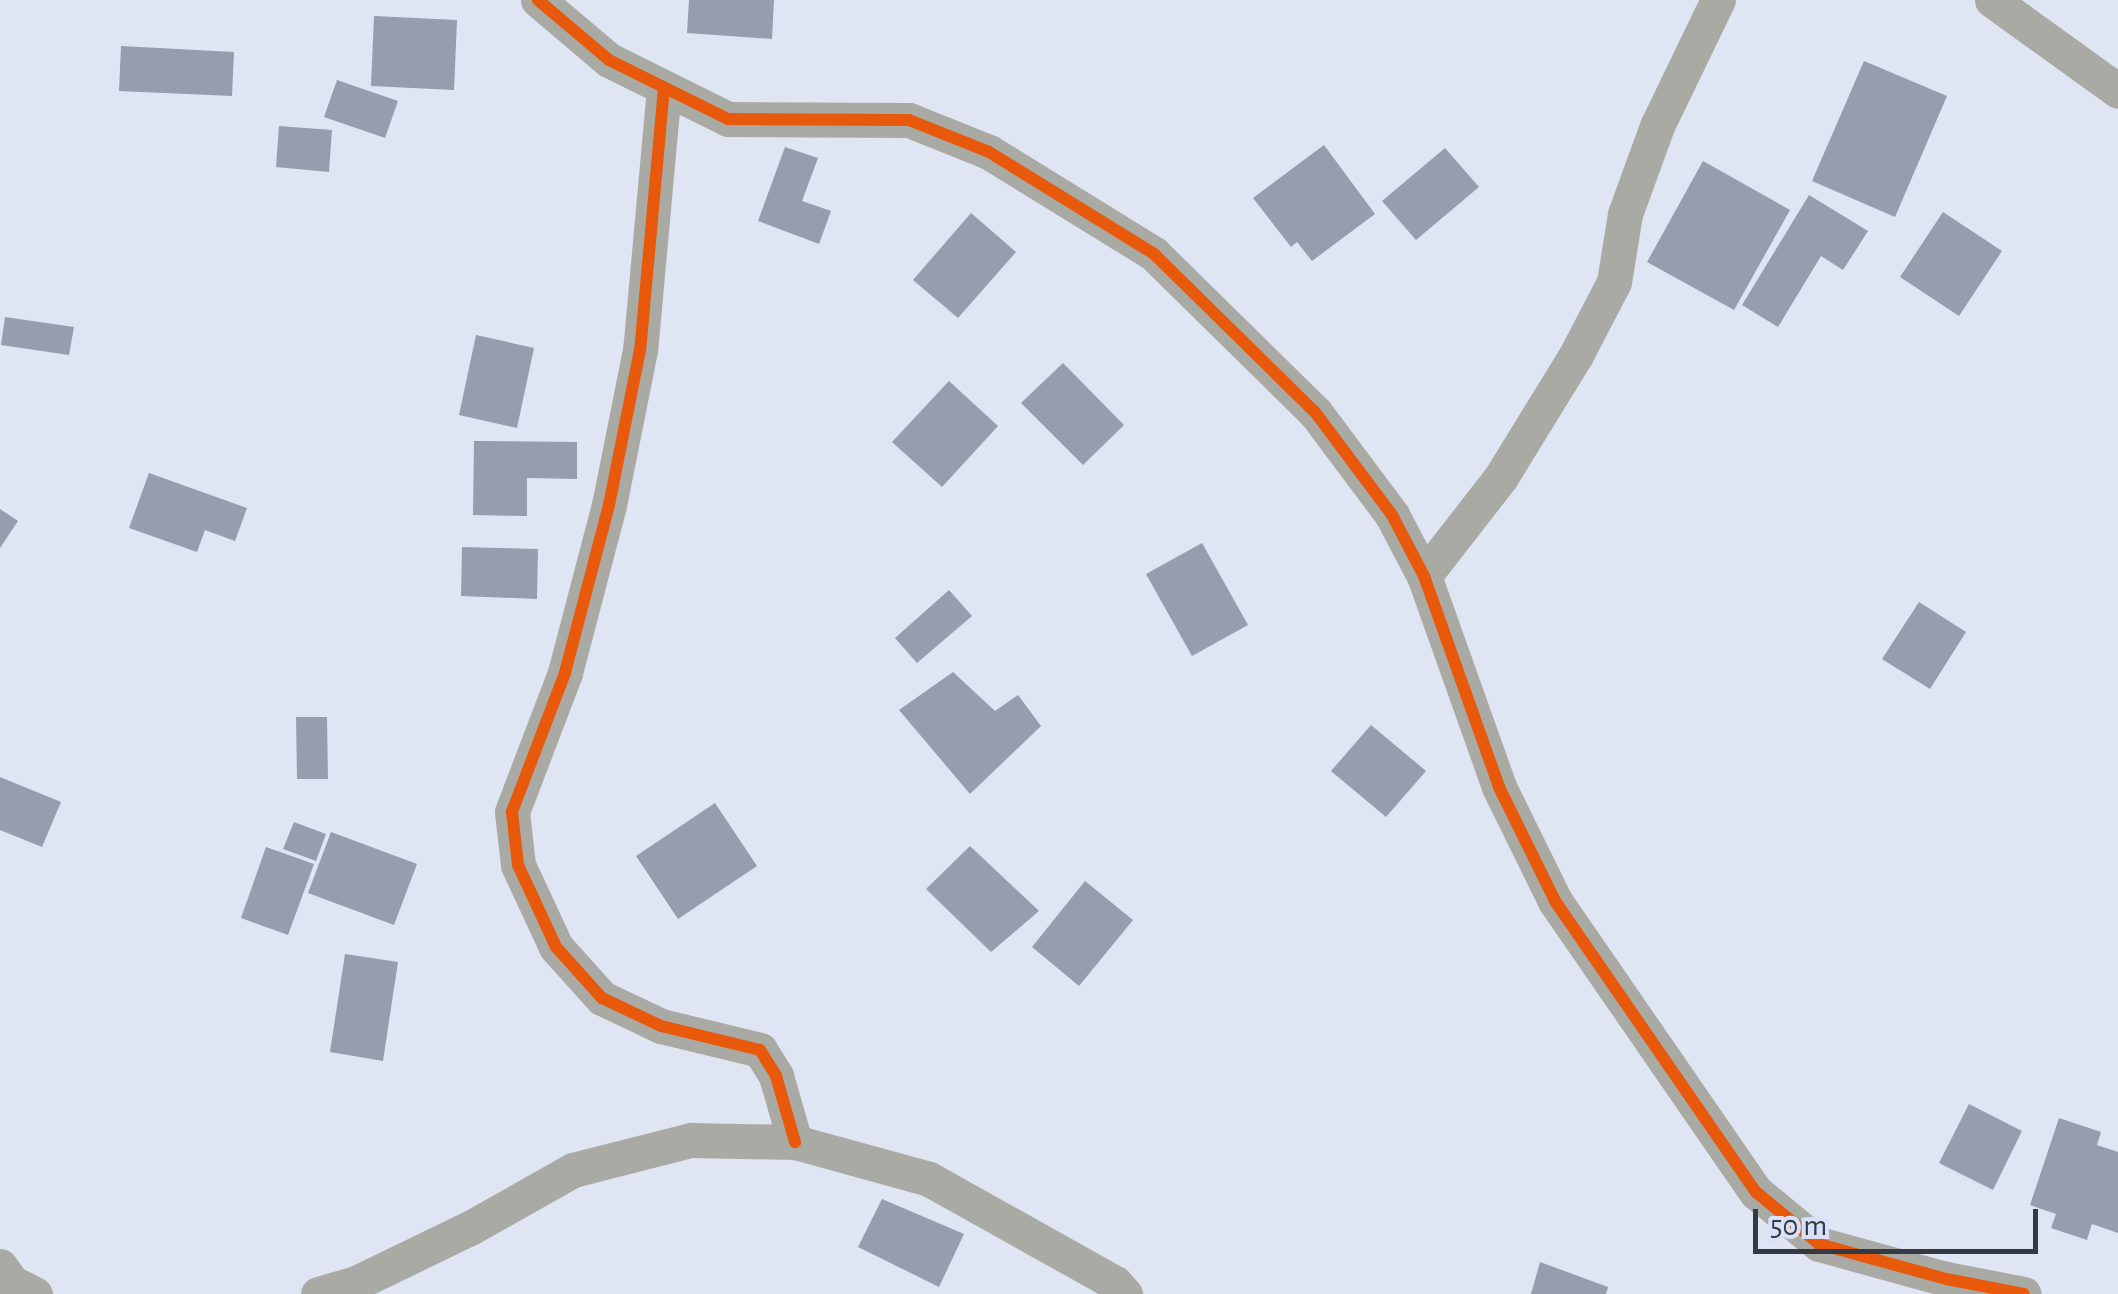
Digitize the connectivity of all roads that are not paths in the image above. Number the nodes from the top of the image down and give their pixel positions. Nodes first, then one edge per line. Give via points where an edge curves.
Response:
1 (538, 0) edge
2 (1718, 0) edge
3 (1992, 0) edge
4 (664, 88) junction
5 (2118, 91) edge
6 (1424, 576) junction
7 (795, 1142) junction
8 (0, 1266) edge
9 (35, 1294) edge
10 (318, 1294) edge
11 (1125, 1294) edge
12 (2024, 1294) edge

1 - 4 street via 610,60
2 - 6 street via 1657,126 1625,214 1614,282 1501,477
3 - 5 street
4 - 6 street via 728,119 909,120 989,152 1154,254 1315,412 1392,516
4 - 7 street via 640,350 610,506 565,673 512,812 518,865 556,946 602,998 661,1026 760,1050 776,1076
6 - 12 street via 1499,787 1555,901 1756,1192 1819,1244
7 - 10 street via 691,1140 572,1170 470,1228 354,1284
7 - 11 street via 929,1179
8 - 9 street via 11,1282

